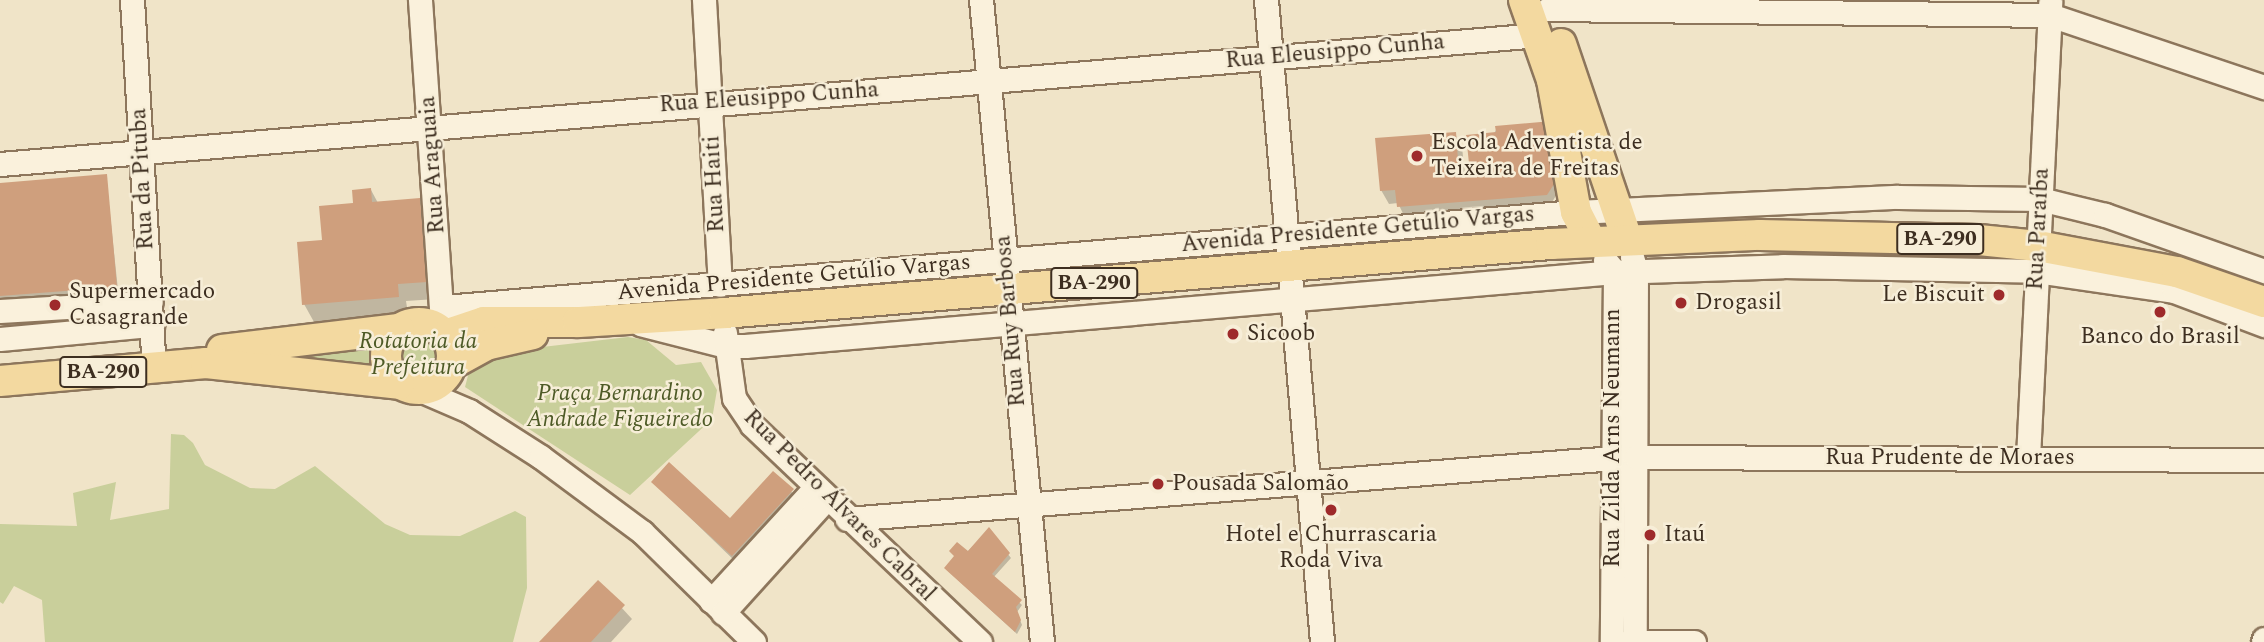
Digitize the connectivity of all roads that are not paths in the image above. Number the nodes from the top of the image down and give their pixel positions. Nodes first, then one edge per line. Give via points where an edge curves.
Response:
1 (132, 0) edge
2 (420, 0) edge
3 (704, 0) edge
4 (981, 0) edge
5 (1266, 0) edge
6 (2050, 8) edge
7 (1540, 11) edge
8 (1270, 57) junction
9 (987, 82) junction
10 (2264, 87) edge
11 (710, 102) junction
12 (430, 125) junction
13 (142, 150) junction
14 (0, 164) edge
15 (2040, 199) junction
16 (1618, 209) junction
17 (1576, 212) junction
18 (1284, 234) junction
19 (1627, 239) junction
20 (1591, 241) junction
21 (2037, 258) junction
22 (1006, 260) junction
23 (1286, 267) junction
24 (1625, 271) junction
25 (2264, 271) edge
26 (672, 289) junction
27 (1008, 290) junction
28 (722, 299) junction
29 (150, 302) junction
30 (2264, 302) edge
31 (1290, 303) junction
32 (0, 311) edge
33 (621, 319) junction
34 (578, 322) junction
35 (443, 324) junction
36 (152, 325) junction
37 (2264, 325) edge
38 (1011, 326) junction
39 (399, 329) junction
40 (0, 339) edge
41 (726, 346) junction
42 (153, 358) junction
43 (452, 364) junction
44 (0, 372) edge
45 (0, 381) edge
46 (410, 387) junction
47 (1625, 457) junction
48 (2028, 458) junction
49 (2264, 460) edge
50 (1307, 483) junction
51 (821, 494) junction
52 (1027, 505) junction
53 (847, 519) junction
54 (717, 607) junction
55 (754, 642) edge
56 (979, 642) edge
57 (1042, 642) edge
58 (1322, 642) edge
59 (1612, 642) edge
60 (1628, 642) edge
61 (1635, 642) edge
62 (1694, 642) edge

1 - 13 street, Rua da Pituba
2 - 12 street, Rua Araguaia
3 - 11 street, Rua Haiti
4 - 9 street, Rua Ruy Barbosa
5 - 8 street
6 - 7 street, Rua Eleusippo Cunha
6 - 10 street, Rua Eleusippo Cunha
6 - 15 street, Rua Paraíba
7 - 8 street, Rua Eleusippo Cunha
7 - 16 main road
7 - 17 main road
8 - 9 street, Rua Eleusippo Cunha
8 - 18 street
9 - 11 street, Rua Eleusippo Cunha
9 - 22 street, Rua Ruy Barbosa
11 - 12 street, Rua Eleusippo Cunha
11 - 28 street, Rua Haiti
12 - 13 street, Rua Eleusippo Cunha
12 - 35 street, Rua Araguaia
13 - 14 street, Rua Eleusippo Cunha
13 - 29 street, Rua da Pituba
15 - 16 street, Avenida Presidente Getúlio Vargas via 1898,197
15 - 21 street, Rua Paraíba
15 - 25 street, Avenida Presidente Getúlio Vargas via 2105,215
16 - 17 street, Avenida Presidente Getúlio Vargas
16 - 19 main road
17 - 18 street, Avenida Presidente Getúlio Vargas
17 - 20 main road
18 - 22 street, Avenida Presidente Getúlio Vargas
18 - 23 street
19 - 20 main road, Avenida Presidente Getúlio Vargas / BA-290
19 - 21 main road, Avenida Presidente Getúlio Vargas / BA-290 via 1979,240
19 - 24 street, Rua Zilda Arns Neumann
20 - 23 main road, Avenida Presidente Getúlio Vargas / BA-290
20 - 24 street
21 - 24 street, Avenida Presidente Getúlio Vargas
21 - 30 main road, Avenida Presidente Getúlio Vargas / BA-290 via 2177,272
21 - 37 street, Avenida Presidente Getúlio Vargas via 2174,291
21 - 48 street, Rua Paraíba
22 - 27 street, Rua Ruy Barbosa
22 - 28 street, Avenida Presidente Getúlio Vargas
23 - 27 main road, Avenida Presidente Getúlio Vargas / BA-290
23 - 31 street
24 - 31 street, Avenida Presidente Getúlio Vargas
24 - 47 street, Rua Zilda Arns Neumann
26 - 28 street, Avenida Presidente Getúlio Vargas
26 - 33 street
26 - 35 street, Avenida Presidente Getúlio Vargas
27 - 28 main road, Avenida Presidente Getúlio Vargas / BA-290
27 - 38 street, Rua Ruy Barbosa
28 - 33 main road, Avenida Presidente Getúlio Vargas / BA-290
28 - 41 street, Rua Pedro Álvares Cabral
29 - 32 street
29 - 36 street, Rua da Pituba
31 - 38 street, Avenida Presidente Getúlio Vargas
31 - 50 street
33 - 34 main road, Avenida Presidente Getúlio Vargas / BA-290
33 - 41 street, Avenida Presidente Getúlio Vargas
34 - 35 main road, Avenida Presidente Getúlio Vargas / BA-290
34 - 43 main road, Avenida Presidente Getúlio Vargas / BA-290 via 486,345
35 - 39 main road
35 - 43 main road
36 - 40 street
36 - 42 street, Rua da Pituba
38 - 41 street, Avenida Presidente Getúlio Vargas
38 - 52 street, Rua Ruy Barbosa
39 - 42 main road, BA-290
39 - 46 main road via 386,350 386,363
41 - 51 street, Rua Pedro Álvares Cabral via 740,410
42 - 44 main road, BA-290
43 - 46 main road via 440,382
45 - 46 main road, BA-290 via 206,363
46 - 54 street via 470,411 541,457 642,532
47 - 48 street, Rua Prudente de Moraes
47 - 50 street, Rua Prudente de Moraes
47 - 59 street, Rua Zilda Arns Neumann
47 - 61 street, Rua Zilda Arns Neumann
48 - 49 street, Rua Prudente de Moraes
50 - 52 street, Rua Prudente de Moraes
50 - 58 street
51 - 53 street, Rua Pedro Álvares Cabral
51 - 54 street
52 - 53 street, Rua Prudente de Moraes
52 - 57 street, Rua Ruy Barbosa
53 - 56 street, Rua Pedro Álvares Cabral
54 - 55 street
60 - 61 street
61 - 62 street

